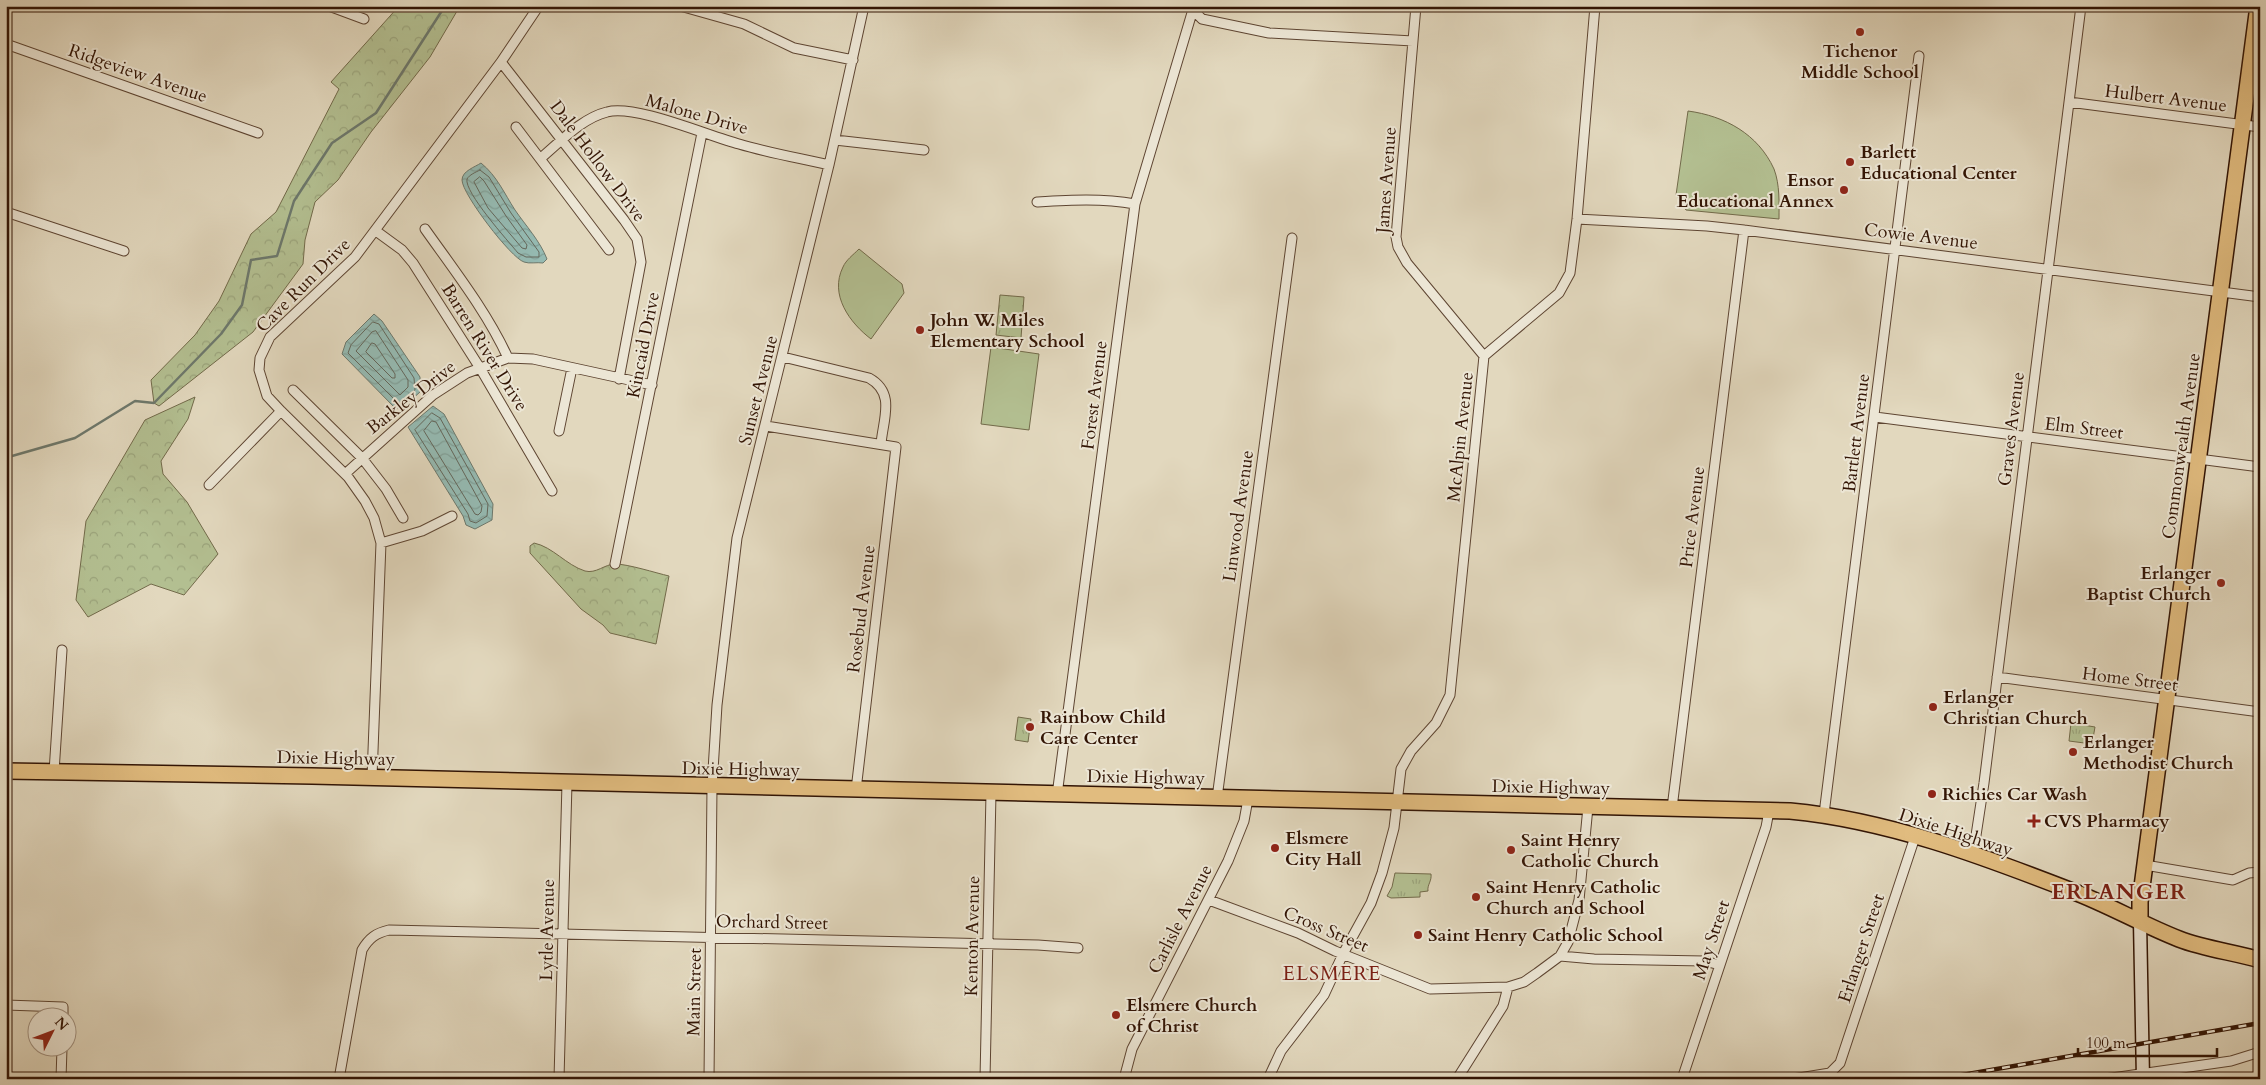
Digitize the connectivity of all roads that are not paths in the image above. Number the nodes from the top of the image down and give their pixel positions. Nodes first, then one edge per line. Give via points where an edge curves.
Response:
1 (329, 6) edge
2 (680, 6) edge
3 (864, 6) edge
4 (1416, 6) edge
5 (1595, 6) edge
6 (2080, 6) edge
7 (2258, 6) edge
8 (538, 7) edge
9 (1192, 8) edge
10 (364, 19) dead end
11 (1413, 41) junction
12 (6, 44) edge
13 (1919, 56) dead end
14 (852, 60) junction
15 (501, 62) junction
16 (2069, 102) junction
17 (2242, 125) junction
18 (516, 127) dead end
19 (2260, 127) edge
20 (258, 133) dead end
21 (702, 133) junction
22 (562, 140) junction
23 (835, 140) junction
24 (924, 150) dead end
25 (541, 158) junction
26 (829, 165) junction
27 (1037, 202) dead end
28 (1135, 204) junction
29 (6, 212) edge
30 (1577, 219) junction
31 (425, 229) dead end
32 (1744, 230) junction
33 (376, 231) junction
34 (1292, 238) dead end
35 (1896, 249) junction
36 (609, 250) dead end
37 (124, 251) dead end
38 (2048, 269) junction
39 (2220, 292) junction
40 (2260, 297) edge
41 (1484, 356) junction
42 (783, 357) junction
43 (508, 358) junction
44 (480, 368) junction
45 (572, 368) junction
46 (618, 379) junction
47 (652, 385) junction
48 (293, 390) dead end
49 (280, 411) junction
50 (1875, 417) junction
51 (766, 426) junction
52 (559, 431) dead end
53 (2027, 437) junction
54 (881, 444) junction
55 (362, 458) junction
56 (2198, 459) junction
57 (2260, 467) edge
58 (345, 474) junction
59 (209, 484) dead end
60 (552, 491) dead end
61 (452, 516) dead end
62 (403, 518) dead end
63 (381, 543) junction
64 (615, 564) dead end
65 (62, 650) dead end
66 (1997, 678) junction
67 (2166, 700) junction
68 (2260, 712) edge
69 (6, 771) edge
70 (54, 772) junction
71 (372, 777) junction
72 (567, 783) junction
73 (712, 787) junction
74 (856, 790) junction
75 (991, 793) junction
76 (1057, 795) junction
77 (1217, 798) junction
78 (1248, 799) junction
79 (1397, 802) junction
80 (1588, 806) junction
81 (1672, 808) junction
82 (1769, 811) junction
83 (1824, 814) junction
84 (1915, 837) junction
85 (1973, 855) junction
86 (2145, 865) junction
87 (2260, 872) edge
88 (1209, 900) junction
89 (2140, 921) junction
90 (563, 934) junction
91 (712, 937) junction
92 (988, 944) junction
93 (1078, 948) dead end
94 (1343, 954) junction
95 (1560, 956) junction
96 (2260, 960) edge
97 (1720, 965) junction
98 (1508, 988) junction
99 (6, 1005) edge
100 (63, 1008) edge
101 (2260, 1052) edge
102 (62, 1058) edge
103 (2143, 1076) edge
104 (61, 1079) edge
105 (339, 1079) edge
106 (559, 1079) edge
107 (709, 1079) edge
108 (985, 1079) edge
109 (1124, 1079) edge
110 (1268, 1079) edge
111 (1457, 1079) edge
112 (1682, 1079) edge
113 (1793, 1079) edge
114 (2105, 1079) edge

1 - 10 street
2 - 14 street via 744,24 794,48
3 - 14 street, Sunset Avenue
4 - 11 street, James Avenue
5 - 30 street, McAlpin Avenue
6 - 16 street, Graves Avenue
7 - 17 main road, Commonwealth Avenue
8 - 15 street, Cave Run Drive
9 - 11 street via 1202,19 1269,33
9 - 28 street, Forest Avenue
11 - 41 street, James Avenue via 1396,237 1398,247 1407,263
12 - 20 street, Ridgeview Avenue
13 - 35 street, Bartlett Avenue
14 - 23 street, Sunset Avenue
15 - 22 street, Dale Hollow Drive
15 - 33 street, Cave Run Drive
16 - 17 street, Hulbert Avenue
16 - 38 street, Graves Avenue
17 - 19 street, Hulbert Avenue
17 - 39 main road, Commonwealth Avenue
18 - 25 street
21 - 22 street, Malone Drive via 649,116 616,110 598,115
21 - 26 street, Malone Drive
21 - 47 street, Kincaid Drive
22 - 25 street, Malone Drive
22 - 46 street, Dale Hollow Drive via 631,230 640,249 642,262
23 - 24 street
23 - 26 street, Sunset Avenue
25 - 36 street
26 - 42 street, Sunset Avenue
27 - 28 street via 1079,199
28 - 76 street, Forest Avenue
29 - 37 street
30 - 32 street, Cowie Avenue
30 - 41 street, McAlpin Avenue via 1567,282 1559,293
31 - 43 street via 500,340
32 - 35 street, Cowie Avenue
32 - 81 street, Price Avenue
33 - 44 street, Barren River Drive via 402,250 413,263
33 - 49 street, Cave Run Drive via 344,269 270,337 262,351 259,370 264,389
34 - 77 street, Linwood Avenue
35 - 38 street, Cowie Avenue
35 - 50 street, Bartlett Avenue
38 - 39 street, Cowie Avenue
38 - 53 street, Graves Avenue
39 - 40 street, Cowie Avenue
39 - 56 main road, Commonwealth Avenue
41 - 79 street, McAlpin Avenue via 1450,695 1436,723 1404,762 1398,781
42 - 51 street, Sunset Avenue
42 - 54 street via 869,378 881,386 886,401
43 - 44 street, Barkley Drive
43 - 45 street, Barkley Drive via 532,359
44 - 55 street, Barkley Drive via 466,373 433,396
44 - 60 street, Barren River Drive
45 - 46 street, Barkley Drive
45 - 52 street
46 - 47 street, Barkley Drive
47 - 64 street, Kincaid Drive
48 - 55 street
49 - 58 street, Cave Run Drive
49 - 59 street
50 - 53 street, Elm Street
50 - 83 street, Bartlett Avenue
51 - 54 street
51 - 73 street, Sunset Avenue via 737,538 717,705
53 - 56 street, Elm Street
53 - 66 street, Graves Avenue
54 - 74 street, Rosebud Avenue via 896,447
55 - 58 street, Barkley Drive
55 - 62 street
56 - 57 street, Elm Street
56 - 67 main road, Commonwealth Avenue
58 - 63 street, Cave Run Drive via 366,501
61 - 63 street via 422,531
63 - 71 street, Cave Run Drive
65 - 70 street
66 - 67 street, Home Street
66 - 85 street, Graves Avenue
67 - 68 street, Home Street
67 - 86 main road, Commonwealth Avenue
69 - 70 main road, Dixie Highway
70 - 71 main road, Dixie Highway
71 - 72 main road, Dixie Highway
72 - 73 main road, Dixie Highway
72 - 90 street, Lytle Avenue
73 - 74 main road, Dixie Highway
73 - 91 street, Main Street
74 - 75 main road, Dixie Highway
75 - 76 main road, Dixie Highway
75 - 92 street, Kenton Avenue
76 - 77 main road, Dixie Highway
77 - 78 main road, Dixie Highway
78 - 79 main road, Dixie Highway
78 - 88 street, Carlisle Avenue via 1244,821
79 - 80 main road, Dixie Highway
79 - 94 street, McAlpin Avenue via 1382,873 1371,903
80 - 81 main road, Dixie Highway
80 - 95 street via 1577,912 1571,935
81 - 82 main road, Dixie Highway
82 - 83 main road, Dixie Highway
82 - 97 street, May Street
83 - 84 main road, Dixie Highway
84 - 85 main road, Dixie Highway
84 - 113 street, Erlanger Street via 1837,1068 1830,1073
85 - 89 main road, Dixie Highway
86 - 87 street via 2233,880
86 - 89 main road, Commonwealth Avenue
88 - 94 street, Cross Street via 1298,933
88 - 109 street, Carlisle Avenue via 1132,1049
89 - 96 main road, Dixie Highway via 2179,939
89 - 103 main road
90 - 91 street, Orchard Street
90 - 105 street, Orchard Street via 378,932 362,950
90 - 106 street, Lytle Avenue
91 - 92 street, Orchard Street
91 - 107 street, Main Street
92 - 93 street, Orchard Street
92 - 108 street, Kenton Avenue
94 - 98 street, Cross Street via 1430,989
94 - 110 street, McAlpin Avenue via 1324,995 1281,1051
95 - 97 street via 1704,961
95 - 98 street, Cross Street via 1530,978
97 - 112 street, May Street
98 - 111 street via 1503,1006
99 - 100 street
101 - 103 street via 2231,1061
102 - 104 street
103 - 114 street

